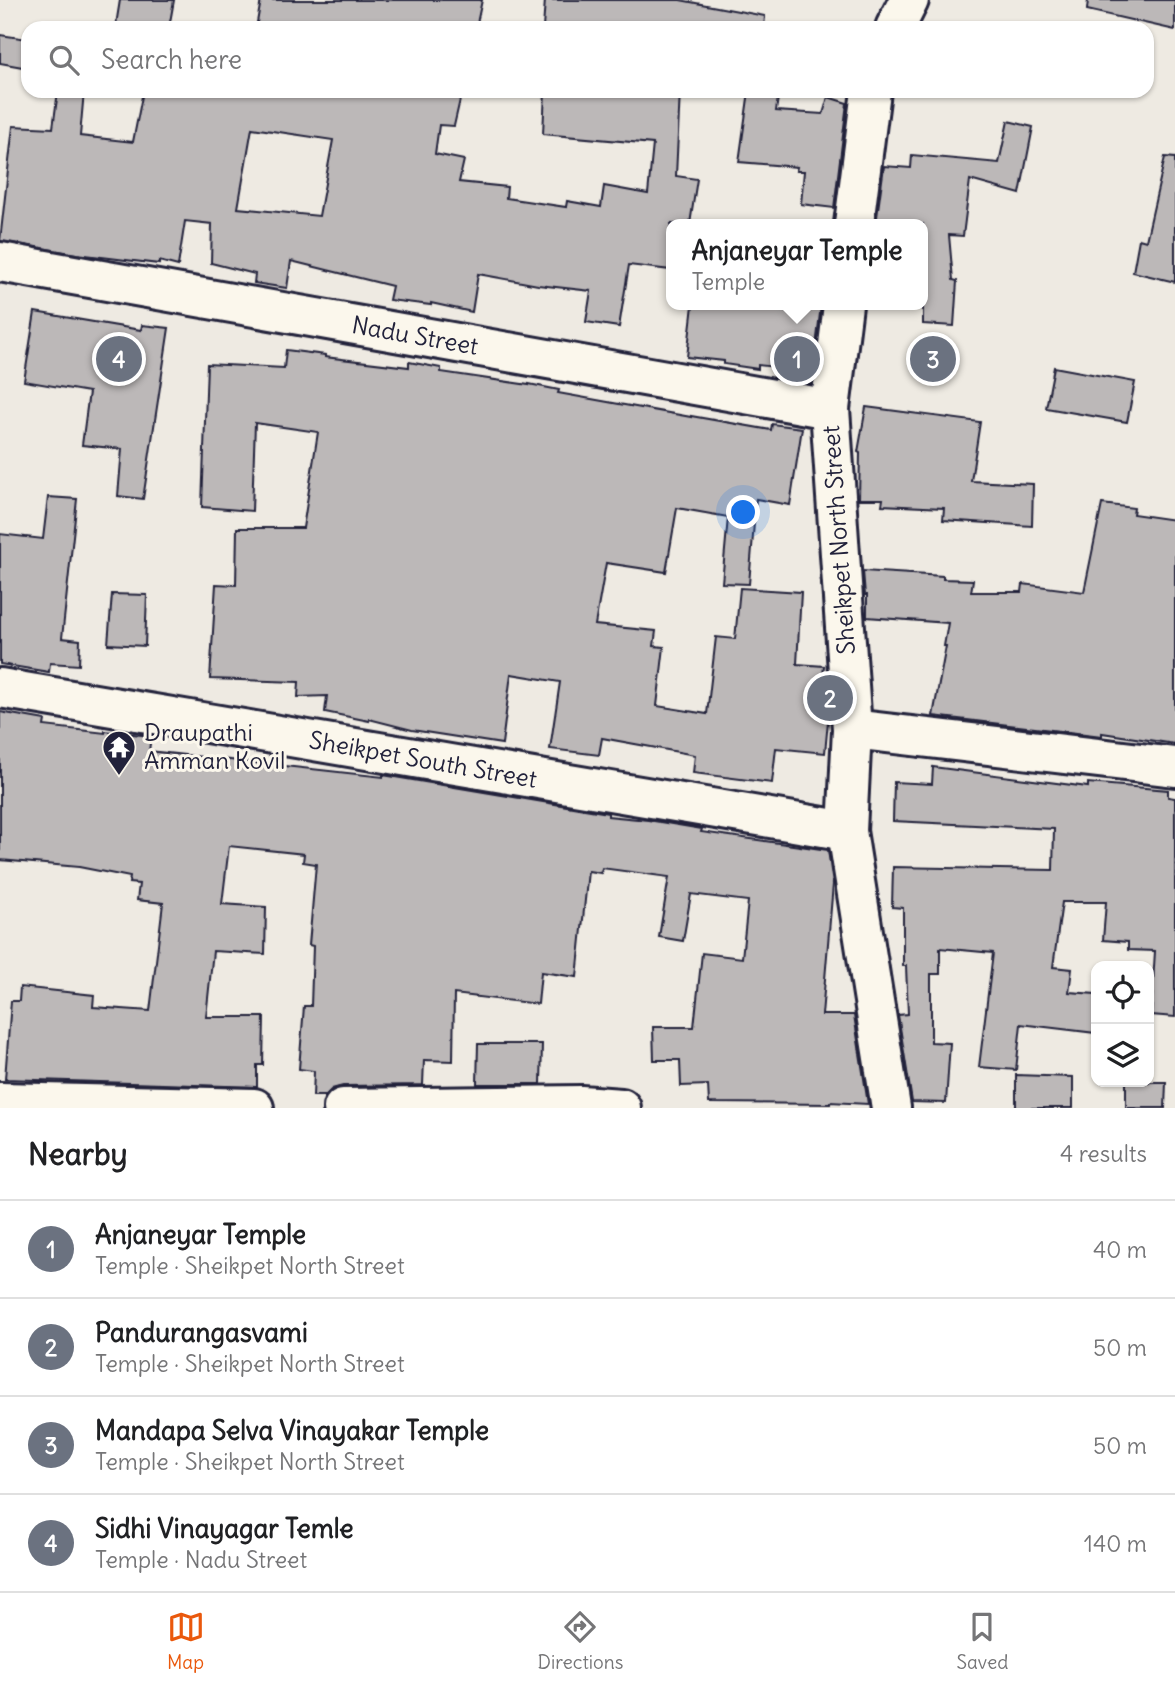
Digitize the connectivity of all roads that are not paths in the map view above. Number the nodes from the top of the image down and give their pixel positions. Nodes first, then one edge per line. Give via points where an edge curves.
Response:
1 (870, 98) edge
2 (855, 219) edge
3 (0, 262) edge
4 (843, 310) edge
5 (830, 409) junction
6 (0, 688) edge
7 (852, 729) junction
8 (1175, 768) edge
9 (847, 831) junction
10 (0, 1102) edge
11 (254, 1108) edge
12 (343, 1108) edge
13 (621, 1108) edge
14 (891, 1108) edge

1 - 2 street
3 - 5 street, Nadu Street
4 - 5 street, Sheikpet North Street
5 - 7 street, Sheikpet North Street
6 - 9 street, Sheikpet South Street
7 - 8 street
7 - 9 street, Sheikpet North Street
9 - 14 street, Sheikpet North Street
10 - 11 street
12 - 13 street

